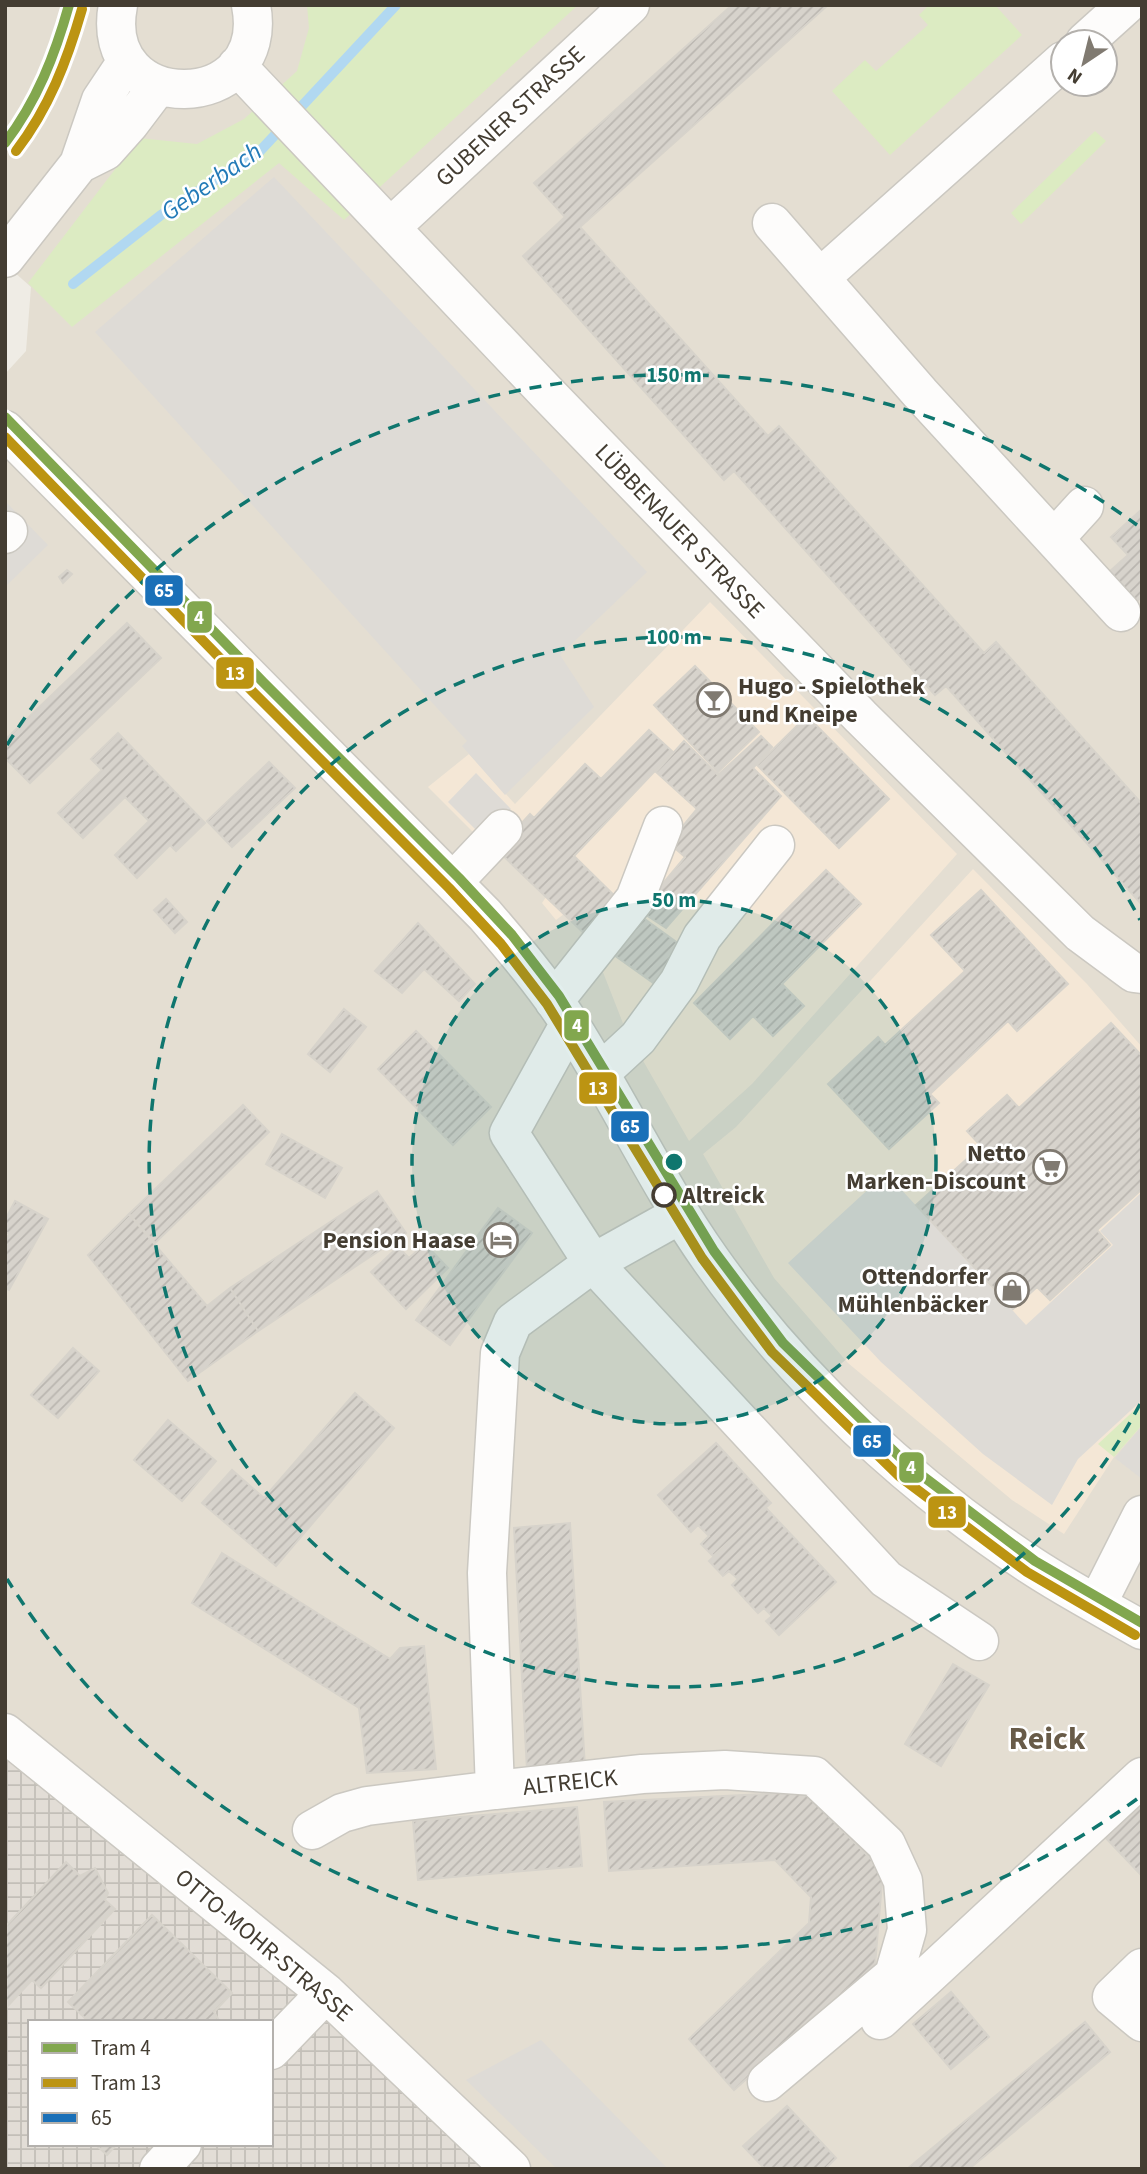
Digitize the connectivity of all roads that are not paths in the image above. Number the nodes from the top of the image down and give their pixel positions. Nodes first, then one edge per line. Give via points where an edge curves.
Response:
1 (118, 5) edge
2 (251, 5) edge
3 (630, 5) edge
4 (1126, 5) edge
5 (1101, 28) edge
6 (127, 61) junction
7 (237, 66) junction
8 (1049, 73) edge
9 (158, 86) junction
10 (79, 164) junction
11 (772, 223) dead end
12 (391, 227) junction
13 (5, 258) edge
14 (821, 276) junction
15 (5, 430) edge
16 (1084, 506) dead end
17 (1054, 538) junction
18 (1121, 611) dead end
19 (663, 826) dead end
20 (503, 829) dead end
21 (775, 845) dead end
22 (453, 882) junction
23 (1142, 974) edge
24 (562, 1012) junction
25 (599, 1074) junction
26 (681, 1214) junction
27 (593, 1263) junction
28 (1142, 1515) edge
29 (1097, 1604) junction
30 (1142, 1630) edge
31 (979, 1641) dead end
32 (5, 1733) edge
33 (1142, 1777) edge
34 (495, 1790) junction
35 (312, 1830) dead end
36 (1142, 1968) edge
37 (326, 1993) junction
38 (1142, 2022) edge
39 (866, 2034) dead end
40 (273, 2048) edge
41 (767, 2082) dead end
42 (180, 2146) edge
43 (159, 2169) edge
44 (511, 2169) edge

1 - 6 street via 118,41
2 - 7 street via 252,34
3 - 12 street, GUBENER STRASSE
4 - 5 street
6 - 9 street
6 - 10 street via 101,100
7 - 9 street via 201,89 179,91
7 - 12 street, LÜBBENAUER STRASSE
8 - 14 street
9 - 10 street via 105,151
10 - 13 street
11 - 14 street
12 - 23 street, LÜBBENAUER STRASSE via 860,717 1080,933 1134,973
14 - 17 street via 920,393
15 - 22 street
16 - 17 street
17 - 18 street
19 - 24 street via 635,899
20 - 22 street
21 - 25 street via 702,937 679,982 638,1038
22 - 24 street
24 - 25 street
24 - 27 street via 509,1133
25 - 26 street
26 - 27 street, ALTREICK
26 - 29 street via 778,1346 904,1470 1032,1566
27 - 31 street via 886,1579
27 - 34 street, ALTREICK via 513,1322 500,1353 487,1573
28 - 29 street
29 - 30 street
32 - 37 street, OTTO-MOHR-STRASSE
33 - 39 street
34 - 35 street via 367,1806 342,1813
34 - 41 street, ALTREICK via 711,1770 814,1776 886,1844 903,1881 907,1930 894,1975
36 - 38 street via 1112,1997
37 - 40 street
37 - 44 street, OTTO-MOHR-STRASSE
42 - 43 street

